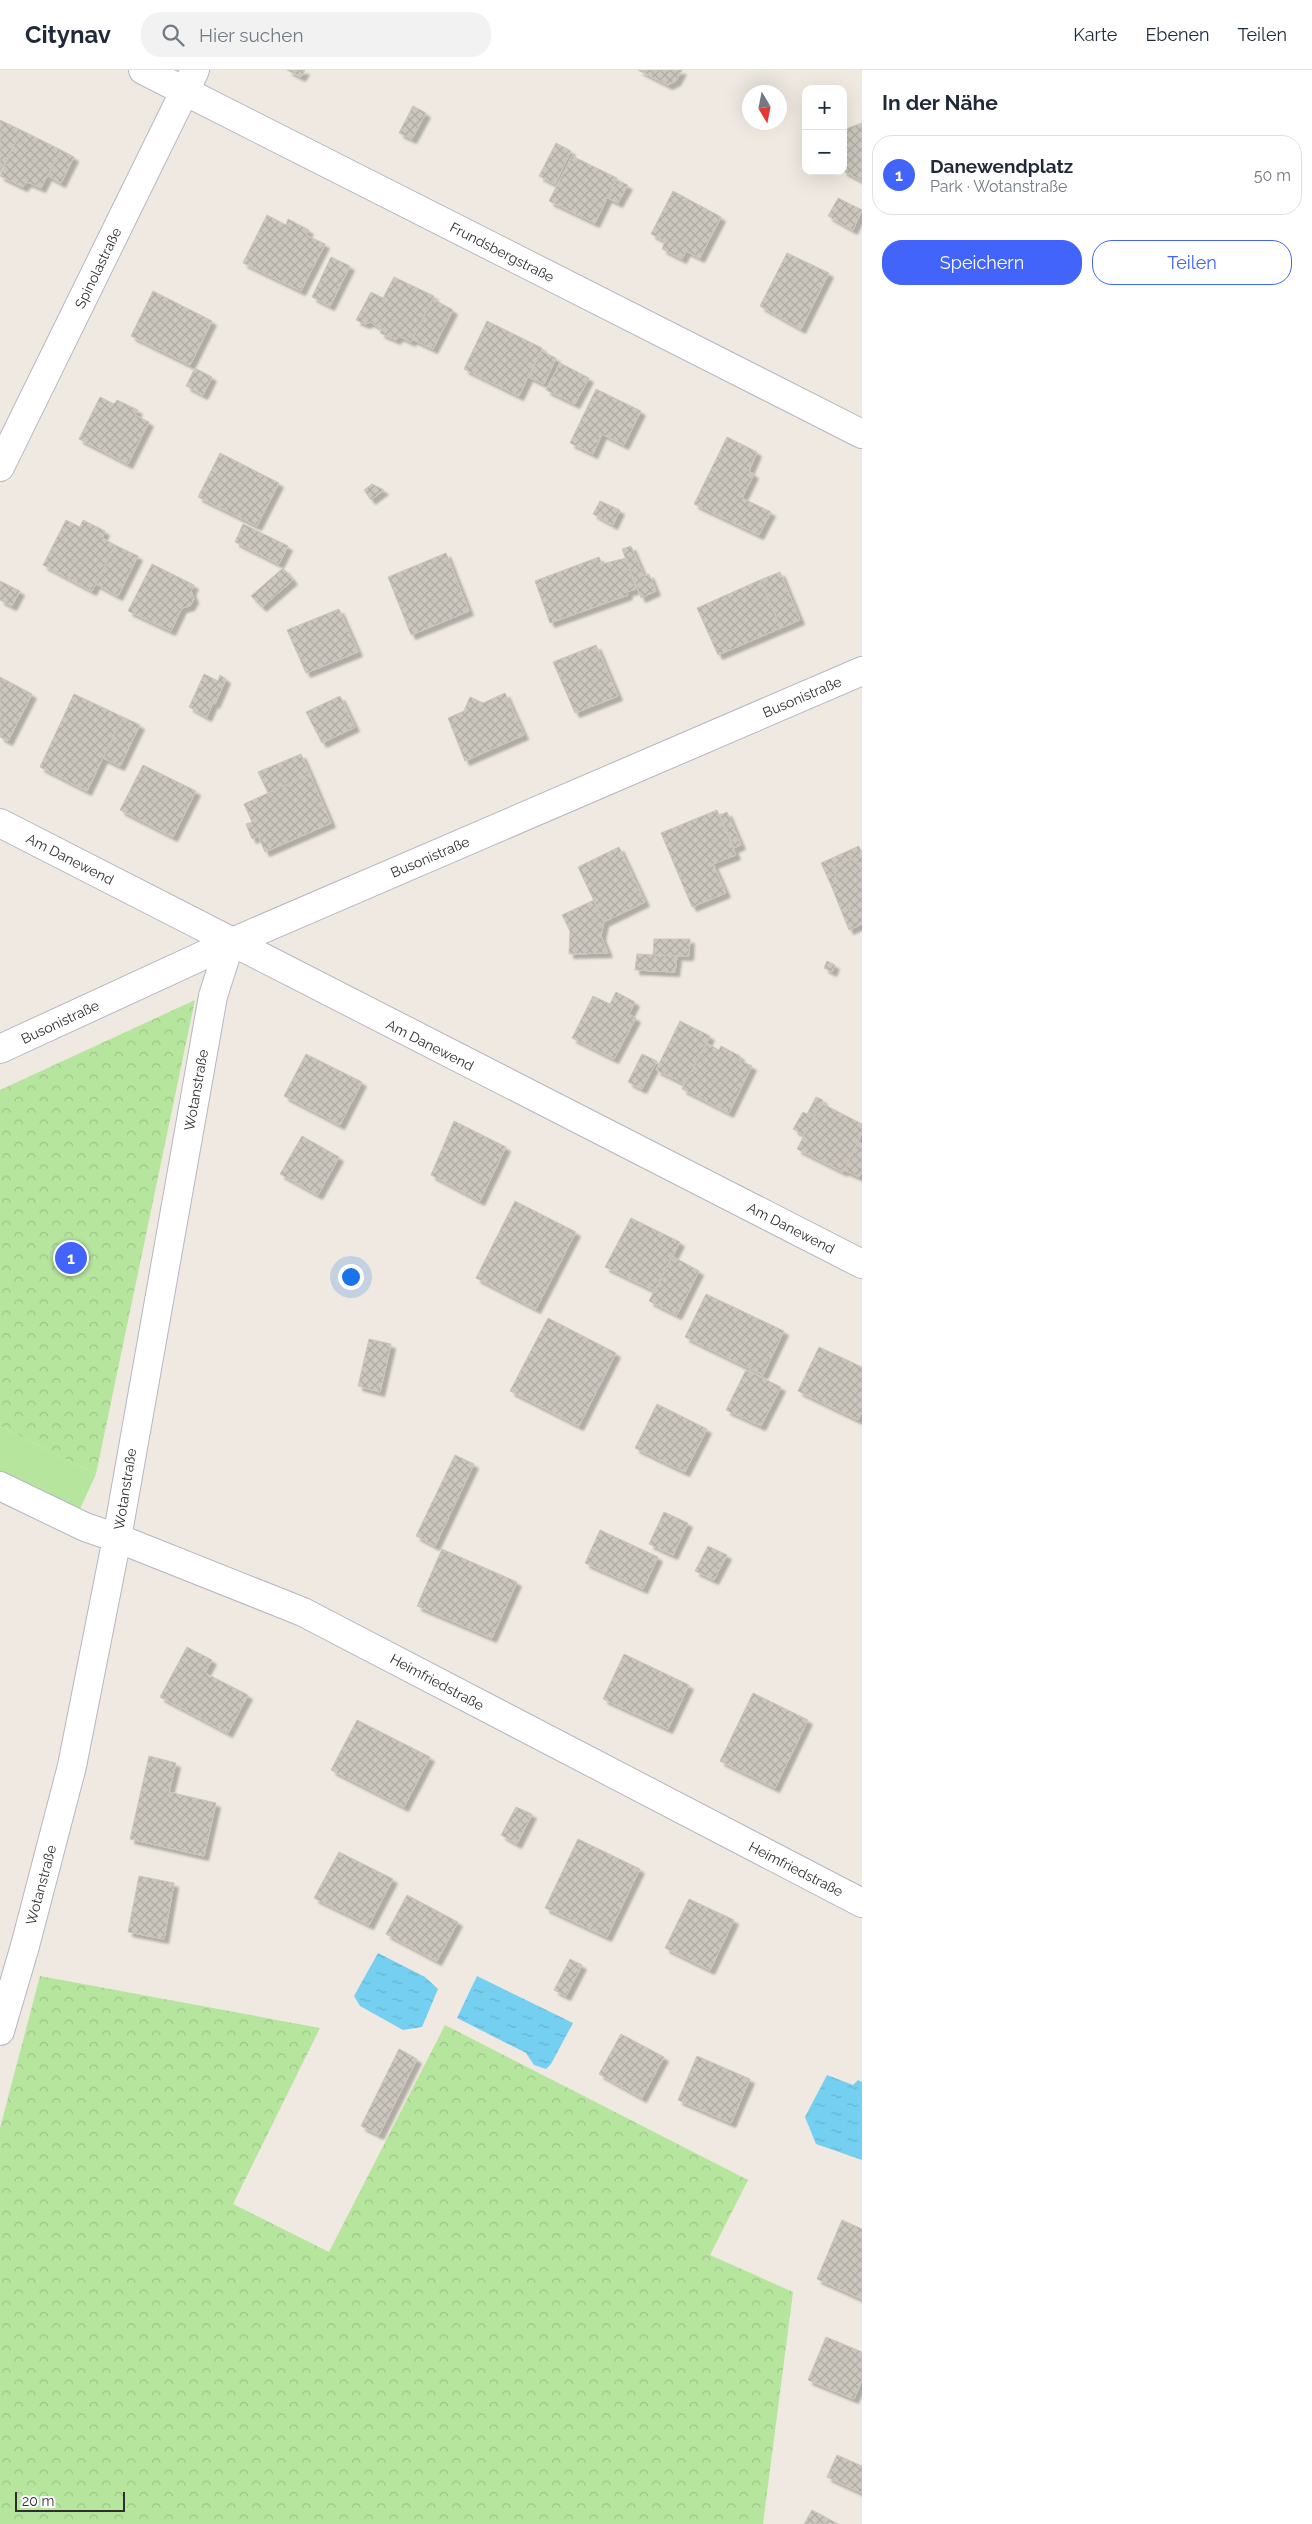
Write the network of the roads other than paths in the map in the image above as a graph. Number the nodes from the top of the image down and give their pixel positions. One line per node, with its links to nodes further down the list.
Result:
1 (143, 70): 2 (street, Frundsbergstraße)
2 (190, 80): 3 (street, Frundsbergstraße); 4 (street, Spinolastraße)
3 (862, 434)
4 (0, 467)
5 (862, 671): 7 (street, Busonistraße)
6 (0, 824): 7 (street, Am Danewend)
7 (230, 943): 8 (street, Busonistraße); 9 (street, Am Danewend); 11 (street, Wotanstraße)
8 (0, 1049)
9 (862, 1264)
10 (0, 1486): 11 (street, Heimfriedstraße)
11 (117, 1538): 12 (street, Heimfriedstraße); 13 (street, Wotanstraße)
12 (862, 1903)
13 (0, 2031)

